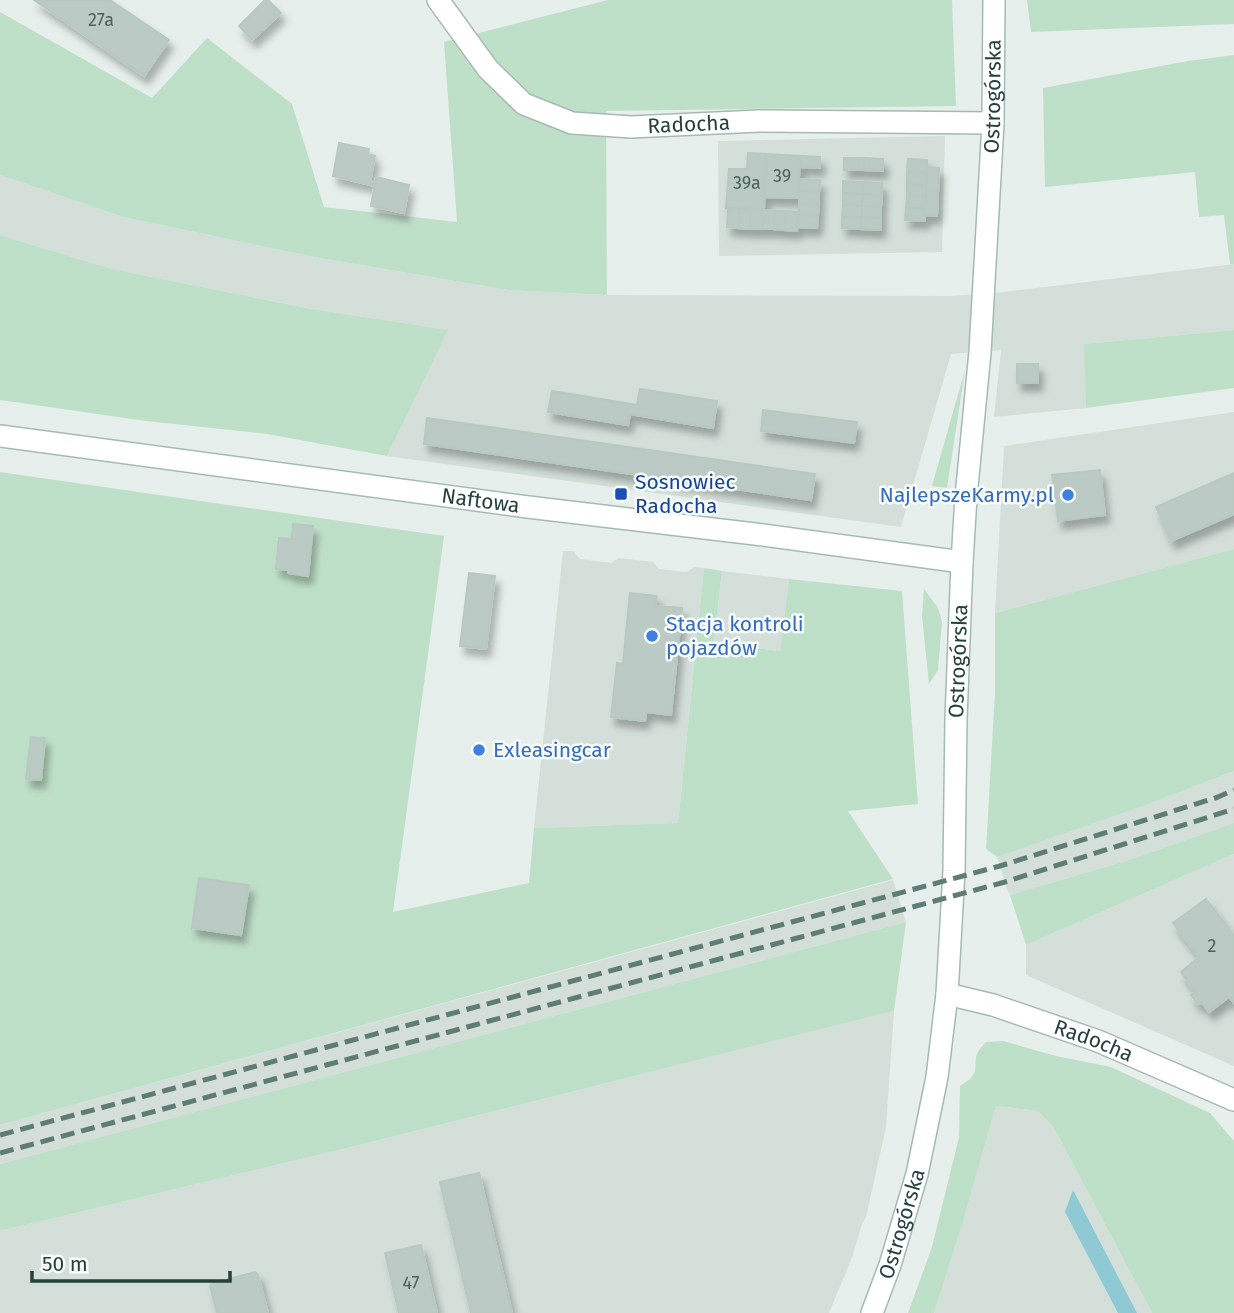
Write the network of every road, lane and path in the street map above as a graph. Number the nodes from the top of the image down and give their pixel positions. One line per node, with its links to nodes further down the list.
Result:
1 (438, 0): 3 (street, Radocha)
2 (993, 0): 3 (street, Ostrogórska)
3 (993, 122): 5 (street, Ostrogórska)
4 (0, 436): 5 (street, Naftowa)
5 (961, 562): 6 (street, Ostrogórska)
6 (947, 994): 7 (street, Radocha); 8 (street, Ostrogórska)
7 (1234, 1100)
8 (872, 1313)

